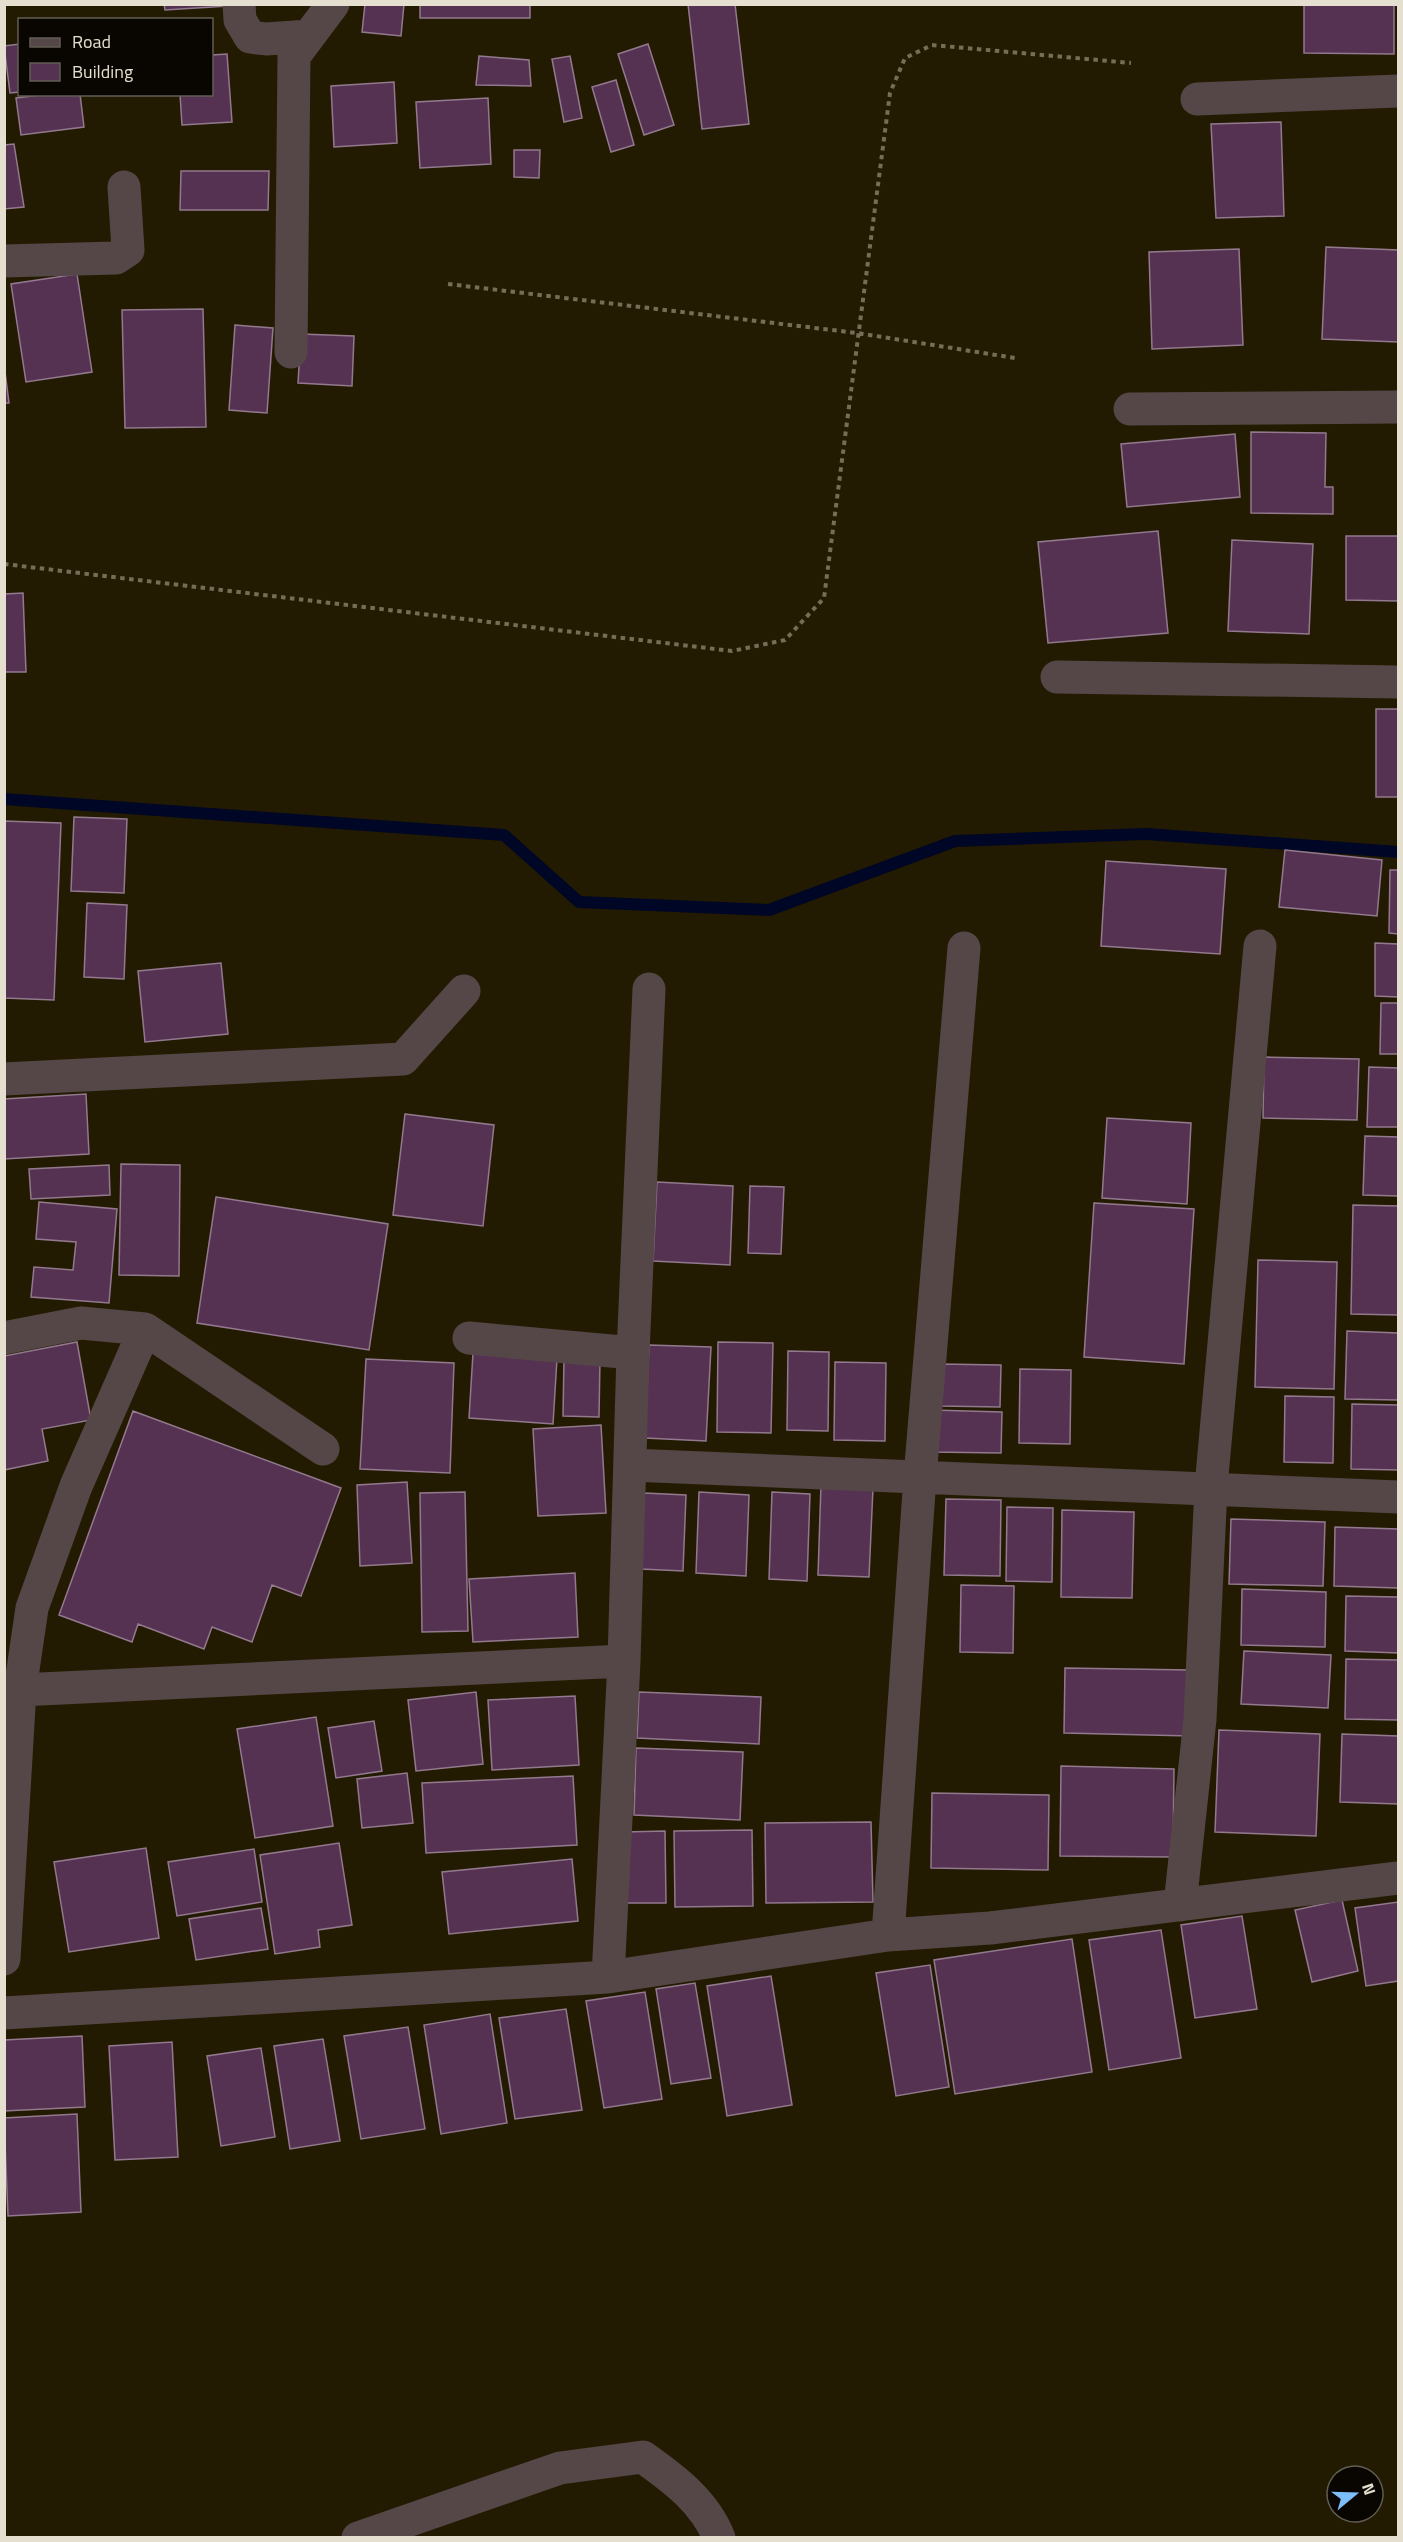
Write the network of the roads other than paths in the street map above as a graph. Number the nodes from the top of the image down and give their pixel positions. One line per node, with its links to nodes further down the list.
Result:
1 (238, 4): 3 (street)
2 (333, 4): 3 (street)
3 (309, 36): 8 (street)
4 (1398, 91): 5 (street)
5 (1197, 99)
6 (124, 187): 7 (street)
7 (4, 261)
8 (291, 352)
9 (1398, 407): 10 (street)
10 (1130, 409)
11 (1057, 677): 12 (street)
12 (1398, 682)
13 (1260, 946): 25 (street)
14 (964, 948): 24 (street)
15 (649, 989): 21 (street)
16 (464, 990): 17 (street)
17 (4, 1079)
18 (145, 1329): 19 (street); 22 (street); 28 (street)
19 (4, 1338)
20 (469, 1338): 21 (street)
21 (633, 1353): 23 (street)
22 (323, 1449)
23 (630, 1465): 24 (street); 27 (street)
24 (920, 1477): 25 (street); 31 (street)
25 (1211, 1487): 26 (street); 30 (street)
26 (1398, 1497)
27 (624, 1661): 28 (street); 33 (street)
28 (21, 1690): 32 (street)
29 (1398, 1878): 30 (street)
30 (1180, 1905): 31 (street)
31 (888, 1935): 33 (street)
32 (4, 1959)
33 (608, 1977): 34 (street)
34 (4, 2013)
35 (358, 2538): 36 (street)
36 (719, 2538)

